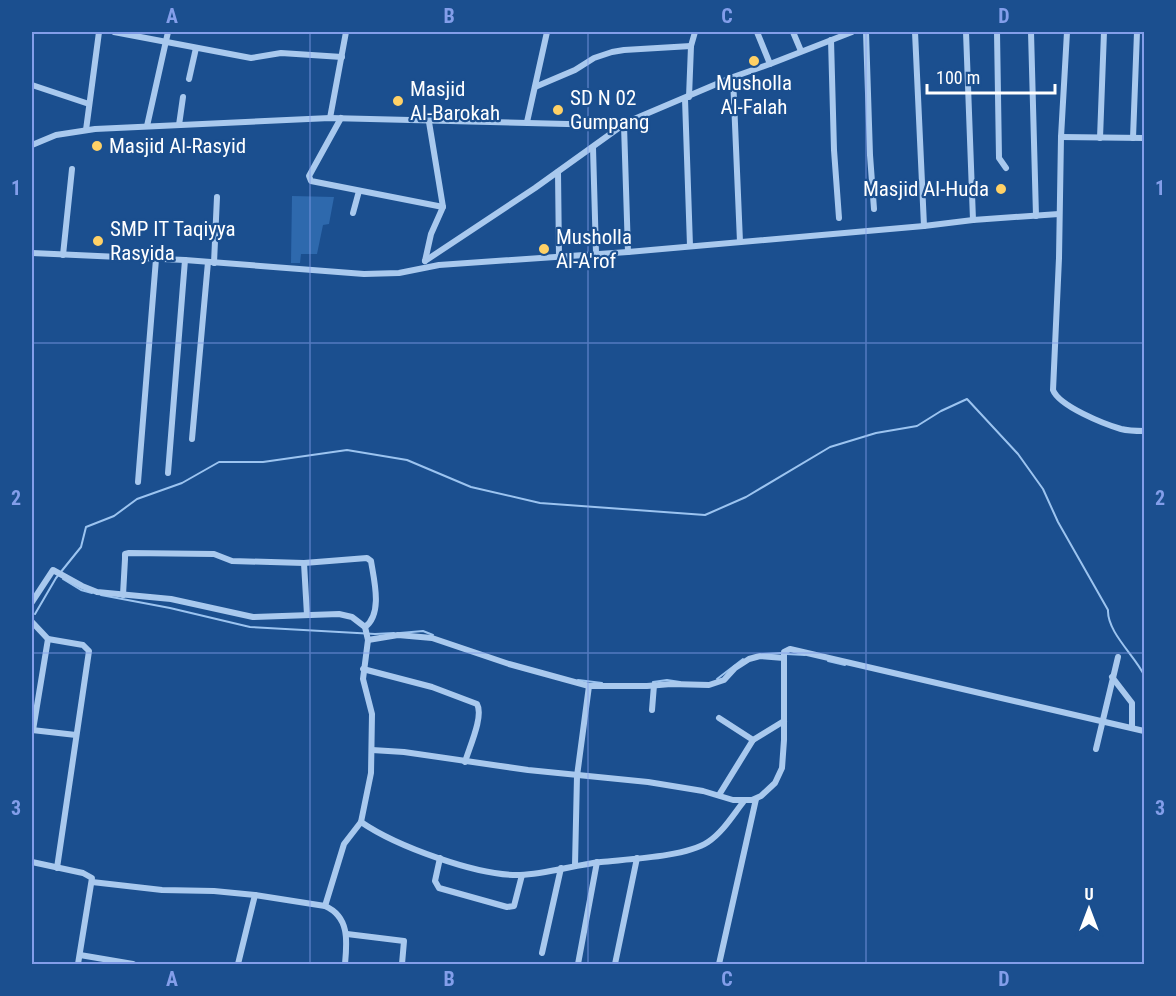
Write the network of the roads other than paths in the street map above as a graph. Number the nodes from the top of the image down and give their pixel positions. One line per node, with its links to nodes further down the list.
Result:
1 (99, 32): 31 (street)
2 (114, 32): 19 (street)
3 (168, 32): 19 (street)
4 (346, 32): 23 (street)
5 (547, 32): 28 (street)
6 (695, 32): 20 (street)
7 (757, 32): 24 (street)
8 (793, 32): 22 (street)
9 (852, 32): 18 (street)
10 (866, 32): 52 (street)
11 (915, 32): 58 (street)
12 (966, 32): 57 (street)
13 (998, 32): 46 (street)
14 (1030, 32): 55 (street)
15 (1067, 32): 40 (street)
16 (1104, 32): 41 (street)
17 (1137, 32): 42 (street)
18 (831, 40): 22 (street); 56 (street)
19 (165, 41): 21 (street); 34 (street)
20 (691, 46): 28 (street); 30 (street)
21 (196, 48): 23 (street); 26 (street)
22 (801, 51): 24 (street)
23 (342, 57): 32 (street)
24 (770, 64): 25 (street)
25 (733, 77): 30 (street); 59 (street)
26 (189, 80)
27 (32, 85): 31 (street)
28 (535, 87): 36 (street)
29 (183, 97): 38 (street)
30 (687, 98): 37 (street); 60 (street)
31 (89, 104): 39 (street)
32 (330, 118): 33 (street); 38 (street)
33 (341, 118): 35 (street); 49 (street)
34 (148, 122): 38 (street); 39 (street)
35 (429, 122): 36 (street); 51 (street)
36 (526, 122): 37 (street)
37 (626, 123): 45 (street); 61 (street)
38 (179, 125)
39 (86, 127): 44 (street)
40 (1061, 137): 41 (street); 54 (street)
41 (1100, 138): 42 (street)
42 (1133, 138): 43 (street)
43 (1144, 138)
44 (32, 145)
45 (593, 148): 48 (street); 63 (street)
46 (1006, 168)
47 (72, 169): 64 (street)
48 (558, 172): 65 (street); 68 (street)
49 (359, 191): 51 (street); 53 (street)
50 (217, 197): 69 (street)
51 (443, 207): 68 (street)
52 (874, 209)
53 (353, 213)
54 (1059, 214): 55 (street); 71 (street)
55 (1036, 216): 57 (street)
56 (839, 218)
57 (974, 220): 58 (street)
58 (924, 226): 59 (street)
59 (740, 242): 60 (street)
60 (690, 246): 61 (street)
61 (628, 252): 63 (street)
62 (32, 253): 64 (street)
63 (596, 253): 65 (street)
64 (63, 255): 66 (street)
65 (559, 256): 70 (street)
66 (156, 259): 67 (street); 74 (street)
67 (185, 260): 69 (street); 73 (street)
68 (425, 261): 70 (street)
69 (211, 262): 70 (street); 72 (street)
70 (423, 269)
71 (1144, 431)
72 (192, 439)
73 (168, 473)
74 (138, 482)
75 (304, 563): 76 (street); 78 (street); 80 (street)
76 (123, 594): 77 (street); 78 (street)
77 (32, 602)
78 (307, 615): 80 (street)
79 (32, 622): 81 (street)
80 (367, 633): 84 (street); 87 (street)
81 (48, 639): 93 (street); 95 (street)
82 (784, 655): 86 (street); 90 (street); 91 (street)
83 (1118, 657): 85 (street)
84 (363, 669): 98 (street); 99 (street)
85 (1112, 677): 91 (street); 92 (street)
86 (654, 685): 87 (street); 88 (street)
87 (589, 686): 100 (street)
88 (652, 710)
89 (719, 718): 96 (street)
90 (784, 721): 96 (street); 102 (street)
91 (1101, 721): 92 (street); 97 (street)
92 (1132, 728): 94 (street)
93 (32, 730): 95 (street)
94 (1144, 731)
95 (76, 735): 110 (street)
96 (753, 740): 101 (street)
97 (1096, 749)
98 (372, 750): 99 (street); 104 (street)
99 (465, 762): 100 (street)
100 (577, 776): 101 (street); 109 (street)
101 (719, 795): 103 (street)
102 (756, 799): 103 (street); 126 (street)
103 (744, 801): 106 (street)
104 (361, 822): 105 (street); 115 (street)
105 (440, 858): 112 (street); 112 (street)
106 (637, 858): 108 (street); 125 (street)
107 (32, 862): 110 (street)
108 (597, 862): 109 (street); 124 (street)
109 (575, 865): 111 (street)
110 (57, 868): 113 (street)
111 (561, 868): 112 (street); 117 (street)
112 (522, 875)
113 (92, 882): 114 (street); 118 (street)
114 (255, 895): 115 (street); 121 (street)
115 (325, 906): 116 (street)
116 (347, 934): 122 (street); 123 (street)
117 (542, 953)
118 (80, 955): 119 (street); 120 (street)
119 (78, 964)
120 (133, 964)
121 (238, 964)
122 (345, 964)
123 (402, 964)
124 (578, 964)
125 (615, 964)
126 (718, 964)

